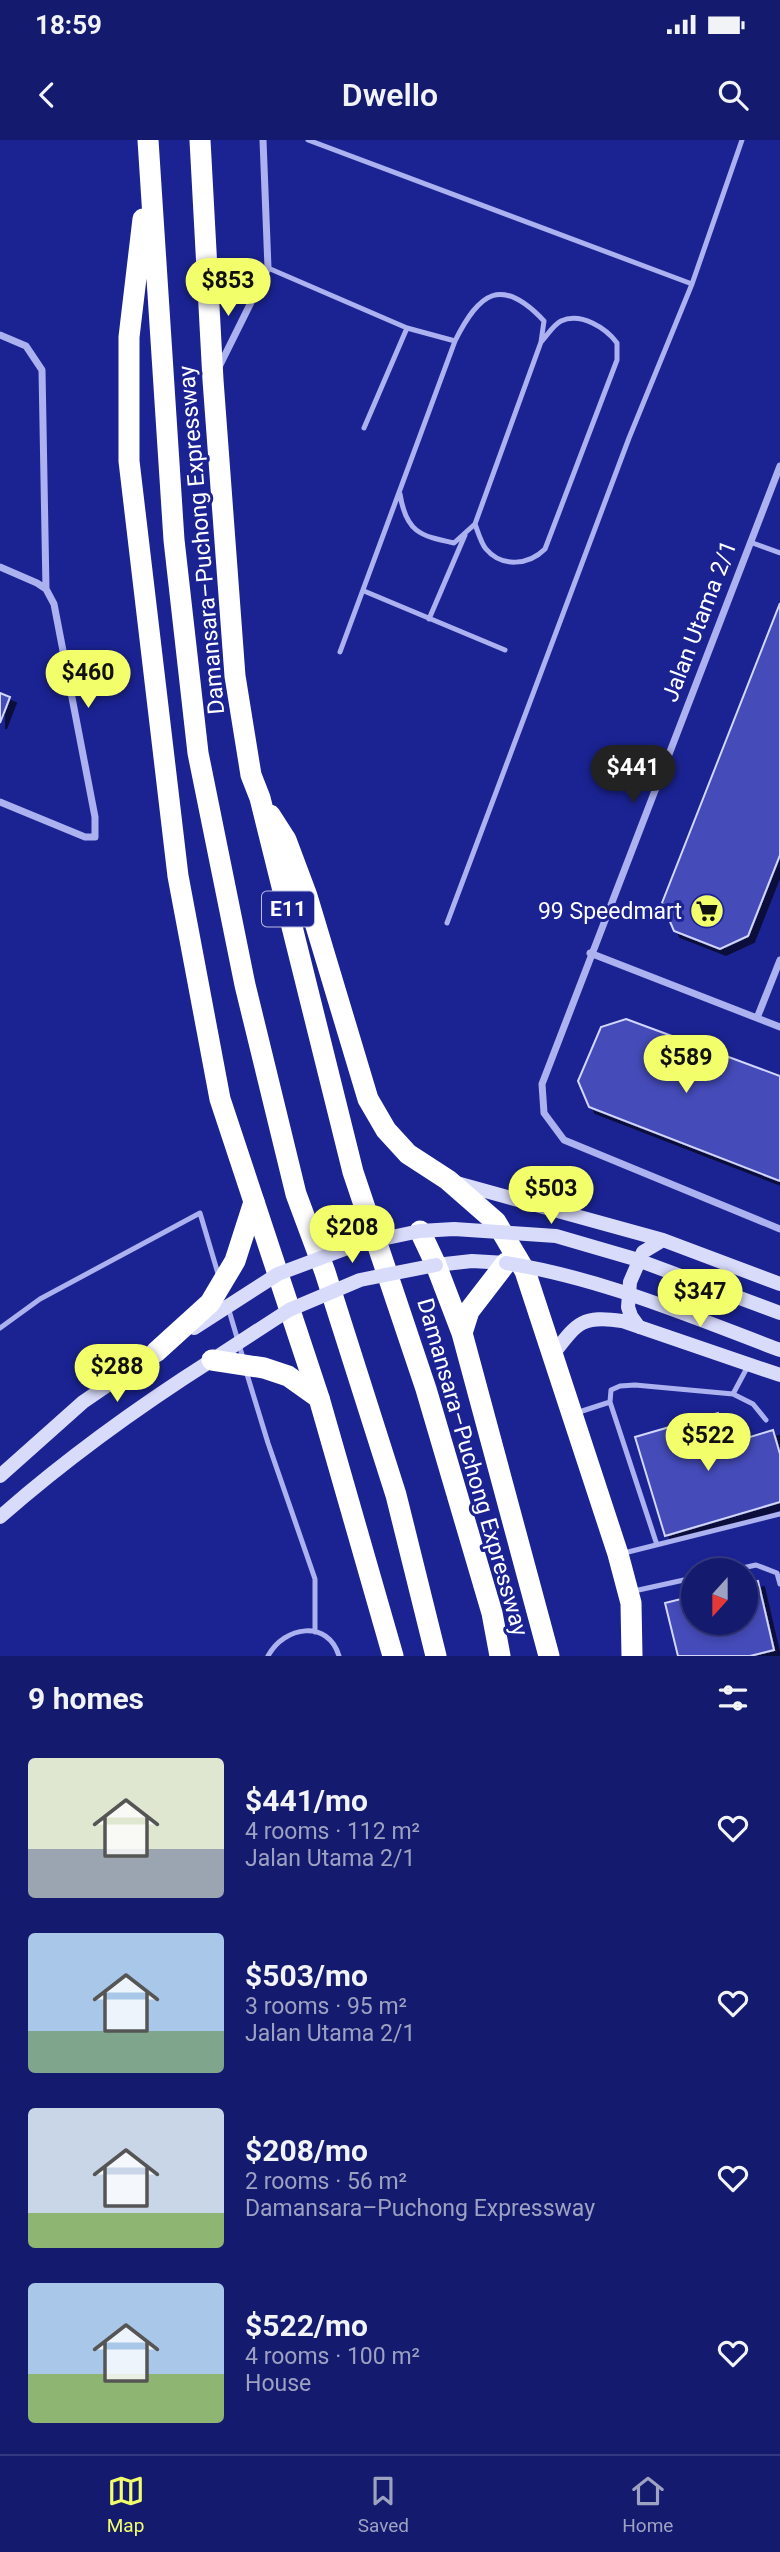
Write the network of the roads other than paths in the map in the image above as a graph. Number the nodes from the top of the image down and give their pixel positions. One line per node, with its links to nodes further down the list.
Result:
1 (148, 140): 6 (highway, Damansara–Puchong Expressway / E11)
2 (200, 140): 13 (highway, Damansara–Puchong Expressway / E11)
3 (263, 140): 7 (street)
4 (308, 140): 8 (lane)
5 (742, 140): 8 (lane)
6 (149, 169): 35 (highway); 74 (highway, Damansara–Puchong Expressway / E11)
7 (268, 268): 9 (lane); 13 (street)
8 (692, 284): 29 (lane)
9 (407, 328): 11 (lane); 14 (lane)
10 (0, 335): 22 (street)
11 (455, 341): 12 (lane); 16 (lane)
12 (541, 342): 17 (lane); 17 (lane)
13 (213, 380): 27 (highway, Damansara–Puchong Expressway / E11)
14 (364, 428)
15 (780, 466): 19 (street, Jalan Utama 2/1)
16 (400, 494): 18 (lane); 23 (lane)
17 (475, 524): 18 (lane)
18 (466, 533): 24 (lane)
19 (750, 542): 20 (lane); 30 (street, Jalan Utama 2/1)
20 (780, 553)
21 (0, 567): 22 (street)
22 (46, 589): 28 (street)
23 (363, 591): 24 (lane); 26 (lane)
24 (429, 619): 25 (lane)
25 (505, 650)
26 (340, 653)
27 (260, 798): 34 (highway); 75 (highway, Damansara–Puchong Expressway / E11)
28 (0, 802)
29 (447, 923)
30 (590, 953): 32 (street); 36 (street, Jalan Utama 2/1)
31 (780, 960): 32 (street)
32 (757, 1018): 33 (street)
33 (780, 1027)
34 (448, 1180): 38 (main road); 52 (highway)
35 (254, 1202): 41 (highway); 51 (highway, bridge)
36 (780, 1229)
37 (420, 1231): 40 (highway); 41 (main road, bridge); 46 (main road, bridge)
38 (663, 1240): 42 (main road); 48 (main road)
39 (506, 1263): 40 (main road); 49 (highway); 50 (main road, bridge)
40 (436, 1265): 45 (main road, bridge); 49 (highway)
41 (278, 1275): 45 (highway); 51 (main road, bridge)
42 (780, 1284)
43 (223, 1290): 47 (lane)
44 (226, 1303): 70 (lane)
45 (289, 1310): 53 (main road, bridge); 57 (highway)
46 (780, 1313)
47 (0, 1328)
48 (640, 1328): 52 (main road); 54 (main road)
49 (461, 1333): 76 (highway)
50 (780, 1350)
51 (156, 1352): 61 (main road)
52 (554, 1353): 59 (highway)
53 (212, 1360): 57 (highway, bridge); 63 (main road)
54 (750, 1364): 55 (main road); 56 (lane)
55 (780, 1375)
56 (733, 1394): 58 (lane); 60 (lane)
57 (319, 1398): 73 (highway)
58 (610, 1402): 59 (lane); 64 (lane)
59 (573, 1414): 65 (highway)
60 (766, 1420)
61 (0, 1476)
62 (780, 1514): 64 (lane)
63 (0, 1517)
64 (657, 1545): 65 (lane)
65 (618, 1554): 69 (highway)
66 (758, 1566): 68 (lane)
67 (681, 1581): 69 (lane)
68 (780, 1584)
69 (628, 1592): 77 (highway)
70 (315, 1632): 71 (lane); 72 (lane)
71 (268, 1656)
72 (339, 1656)
73 (393, 1656)
74 (436, 1656)
75 (500, 1656)
76 (549, 1656)
77 (632, 1656)

